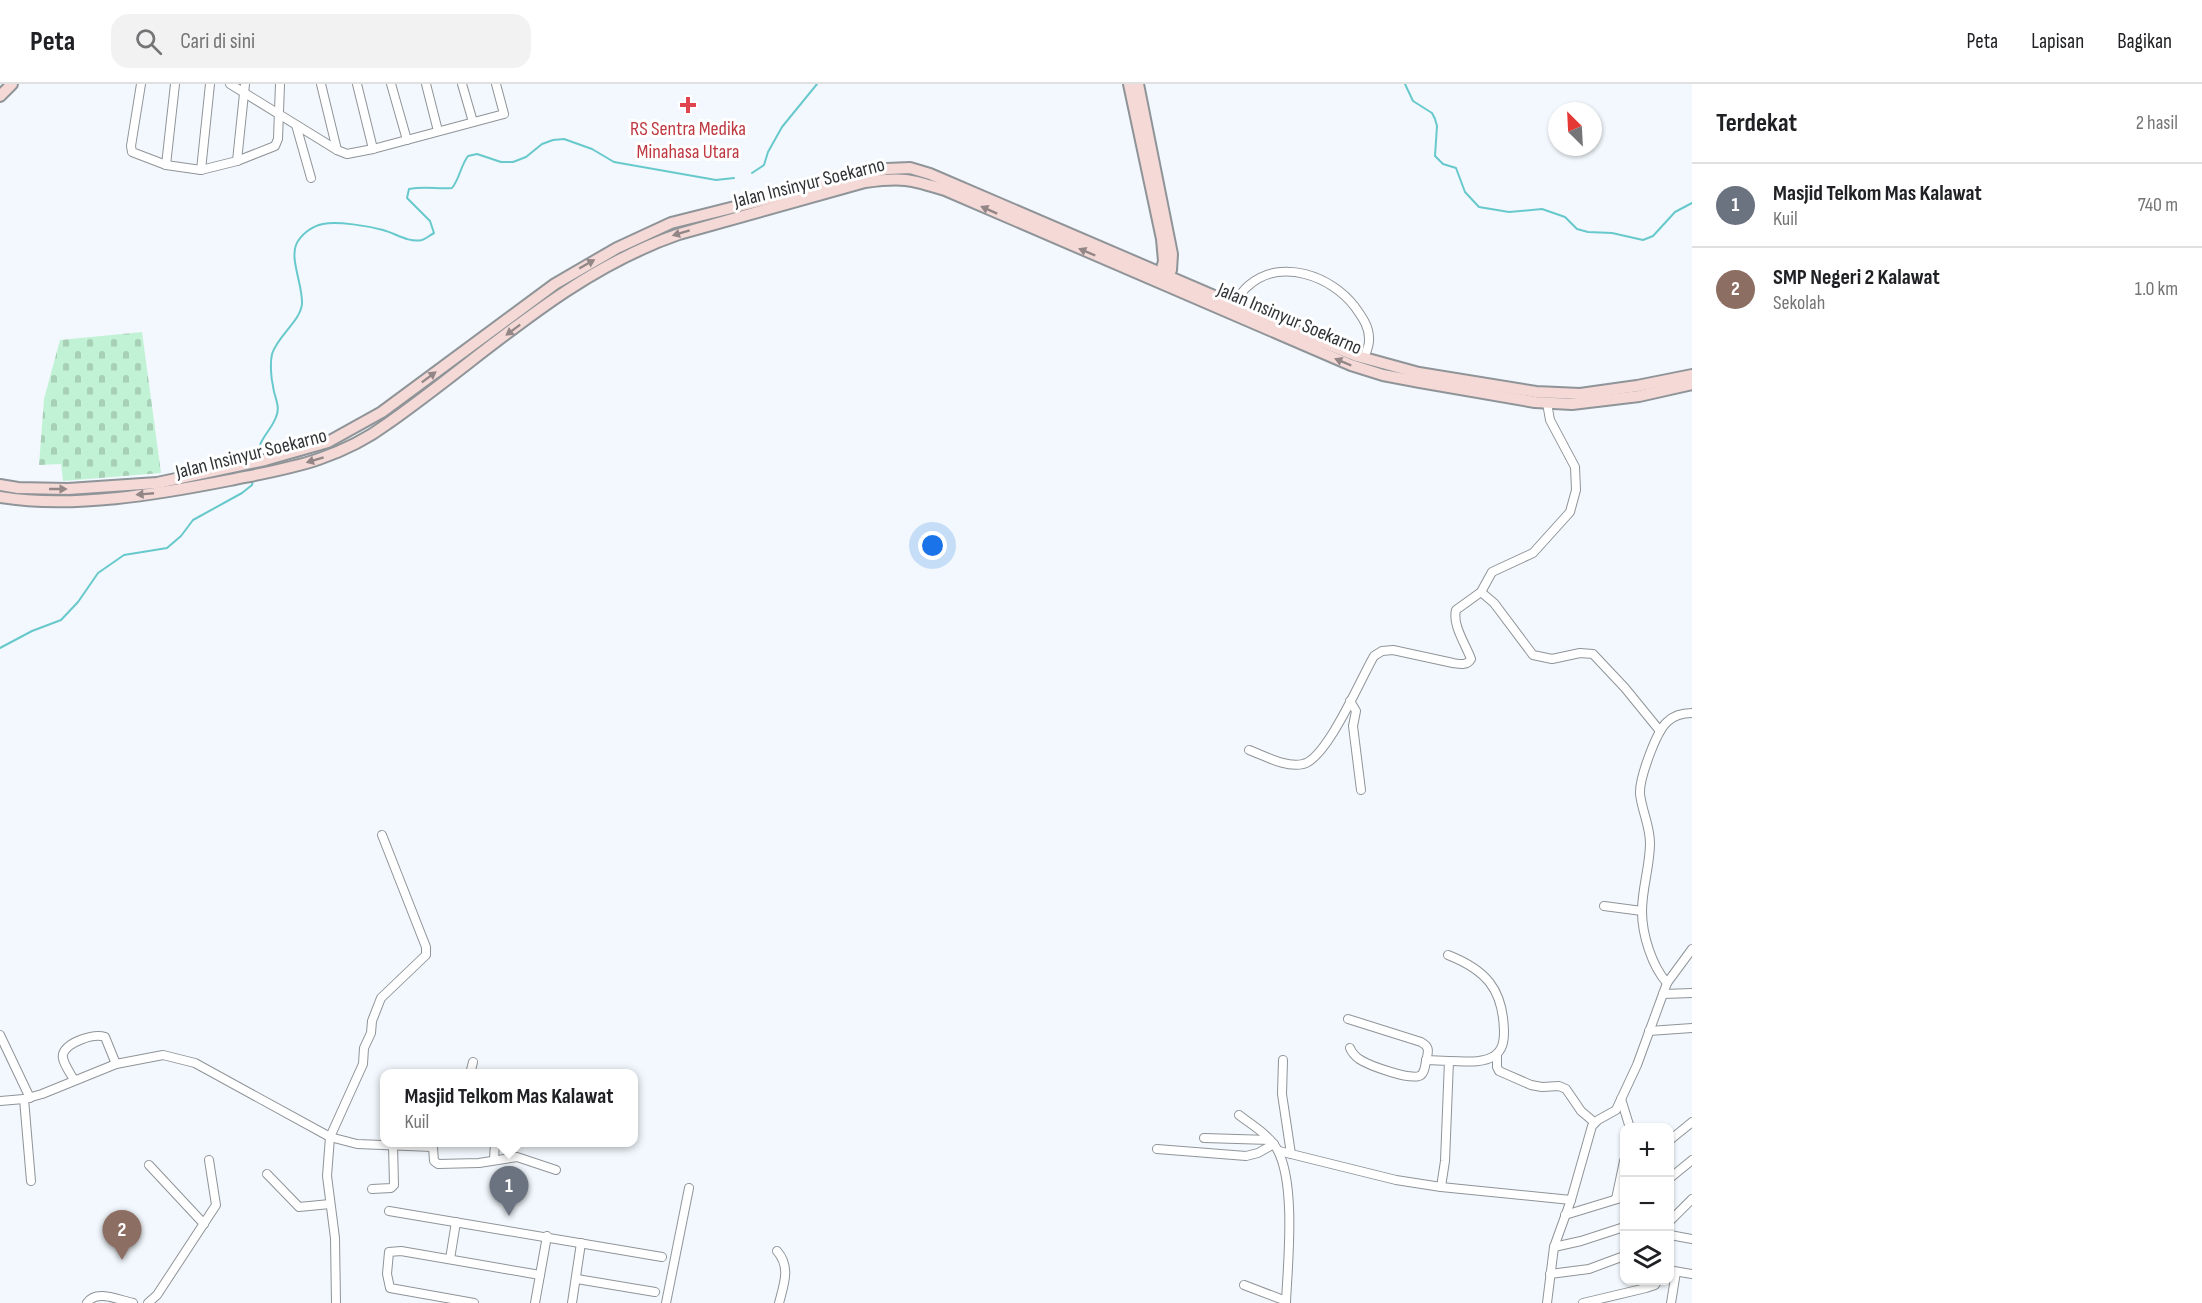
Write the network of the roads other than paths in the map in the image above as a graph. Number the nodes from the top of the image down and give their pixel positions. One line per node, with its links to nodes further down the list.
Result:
1 (12, 84): 16 (main road)
2 (141, 84): 25 (street)
3 (176, 84): 25 (street)
4 (210, 84): 26 (street)
5 (230, 84): 15 (street)
6 (280, 84): 17 (street)
7 (321, 84): 23 (street)
8 (357, 84): 22 (street)
9 (391, 84): 21 (street)
10 (426, 84): 20 (street)
11 (462, 84): 18 (street)
12 (496, 84): 18 (street)
13 (1129, 84): 29 (main road)
14 (1138, 84): 29 (main road)
15 (244, 88): 17 (street); 24 (street)
16 (0, 96)
17 (278, 114): 19 (street); 24 (street)
18 (473, 122): 20 (street)
19 (296, 125): 23 (street); 27 (street)
20 (438, 131): 21 (street)
21 (407, 140): 22 (street)
22 (373, 149): 23 (street)
23 (337, 150)
24 (237, 161): 26 (street)
25 (166, 165): 26 (street)
26 (201, 170)
27 (311, 178)
28 (705, 220): 29 (main road, Jalan Insinyur Soekarno); 35 (main road, Jalan Insinyur Soekarno, one-way to 28); 36 (main road, Jalan Insinyur Soekarno, one-way to 36)
29 (1163, 279): 30 (main road, Jalan Insinyur Soekarno); 34 (main road, Jalan Insinyur Soekarno, one-way to 29)
30 (1234, 304): 31 (main road, Jalan Insinyur Soekarno); 31 (street)
31 (1364, 358): 32 (main road, Jalan Insinyur Soekarno)
32 (1692, 375)
33 (1692, 384): 34 (main road, Jalan Insinyur Soekarno)
34 (1547, 403): 39 (street)
35 (241, 465): 36 (main road); 37 (main road, Jalan Insinyur Soekarno, one-way to 35)
36 (244, 477): 38 (main road, Jalan Insinyur Soekarno, one-way to 38)
37 (0, 485)
38 (0, 497)
39 (1481, 592): 40 (street); 42 (street)
40 (1350, 701): 43 (street); 44 (street)
41 (1692, 714): 42 (street)
42 (1660, 731): 47 (street)
43 (1249, 750)
44 (1361, 790)
45 (382, 835): 73 (street)
46 (1604, 906): 47 (street)
47 (1642, 911): 50 (street)
48 (1692, 950): 50 (street)
49 (1448, 955): 58 (street)
50 (1667, 983): 52 (street)
51 (1692, 993): 52 (street)
52 (1663, 994): 55 (street)
53 (1348, 1019): 60 (street)
54 (1692, 1028): 55 (street)
55 (1649, 1031): 67 (street)
56 (0, 1035): 66 (street)
57 (1350, 1048): 60 (street)
58 (1497, 1054): 61 (street); 70 (street)
59 (1283, 1060): 82 (street)
60 (1426, 1060): 61 (street)
61 (1449, 1061): 91 (street)
62 (473, 1062): 64 (street)
63 (116, 1064): 65 (street); 65 (street); 73 (street)
64 (471, 1069)
65 (74, 1080): 66 (street)
66 (27, 1098): 68 (street); 90 (street)
67 (1621, 1099): 70 (street); 72 (street)
68 (0, 1101)
69 (1239, 1115): 77 (street)
70 (1594, 1122): 96 (street)
71 (1692, 1122): 74 (street)
72 (1628, 1123)
73 (330, 1137): 76 (street); 97 (street)
74 (1674, 1137)
75 (1204, 1138): 77 (street)
76 (380, 1145)
77 (1274, 1145): 81 (street); 82 (street); 123 (street)
78 (393, 1147): 93 (street)
79 (433, 1147): 84 (street)
80 (495, 1147): 84 (street)
81 (1157, 1149)
82 (1291, 1154): 91 (street)
83 (209, 1160): 104 (street)
84 (494, 1160): 87 (street)
85 (1692, 1160): 89 (street)
86 (149, 1165): 104 (street)
87 (556, 1170)
88 (267, 1174): 97 (street)
89 (1671, 1177)
90 (31, 1181)
91 (1441, 1187): 96 (street)
92 (689, 1188): 131 (street)
93 (372, 1189)
94 (1620, 1198): 101 (street)
95 (1692, 1199): 98 (street)
96 (1571, 1200): 101 (street)
97 (330, 1204): 127 (street)
98 (1682, 1206): 99 (street); 102 (street)
99 (1692, 1208)
100 (389, 1212): 103 (street)
101 (1565, 1215): 110 (street)
102 (1674, 1216)
103 (456, 1222): 106 (street); 114 (street)
104 (204, 1224): 126 (street)
105 (1620, 1228): 110 (street)
106 (547, 1236): 109 (street); 117 (street)
107 (1674, 1236): 108 (street)
108 (1692, 1239)
109 (580, 1243): 112 (street); 118 (street)
110 (1554, 1246): 115 (street)
111 (777, 1251): 132 (street)
112 (662, 1257)
113 (1620, 1257): 115 (street)
114 (450, 1259): 117 (street); 128 (street)
115 (1550, 1274): 133 (street)
116 (1692, 1274): 135 (street)
117 (540, 1275): 129 (street)
118 (576, 1279): 121 (street); 130 (street)
119 (1244, 1285): 123 (street)
120 (1653, 1285): 122 (street)
121 (655, 1292)
122 (1607, 1301): 134 (street)
123 (1286, 1302)
124 (87, 1303): 125 (street)
125 (133, 1303)
126 (148, 1303)
127 (336, 1303)
128 (474, 1303)
129 (535, 1303)
130 (572, 1303)
131 (666, 1303)
132 (778, 1303)
133 (1547, 1303)
134 (1583, 1303)
135 (1671, 1303)

